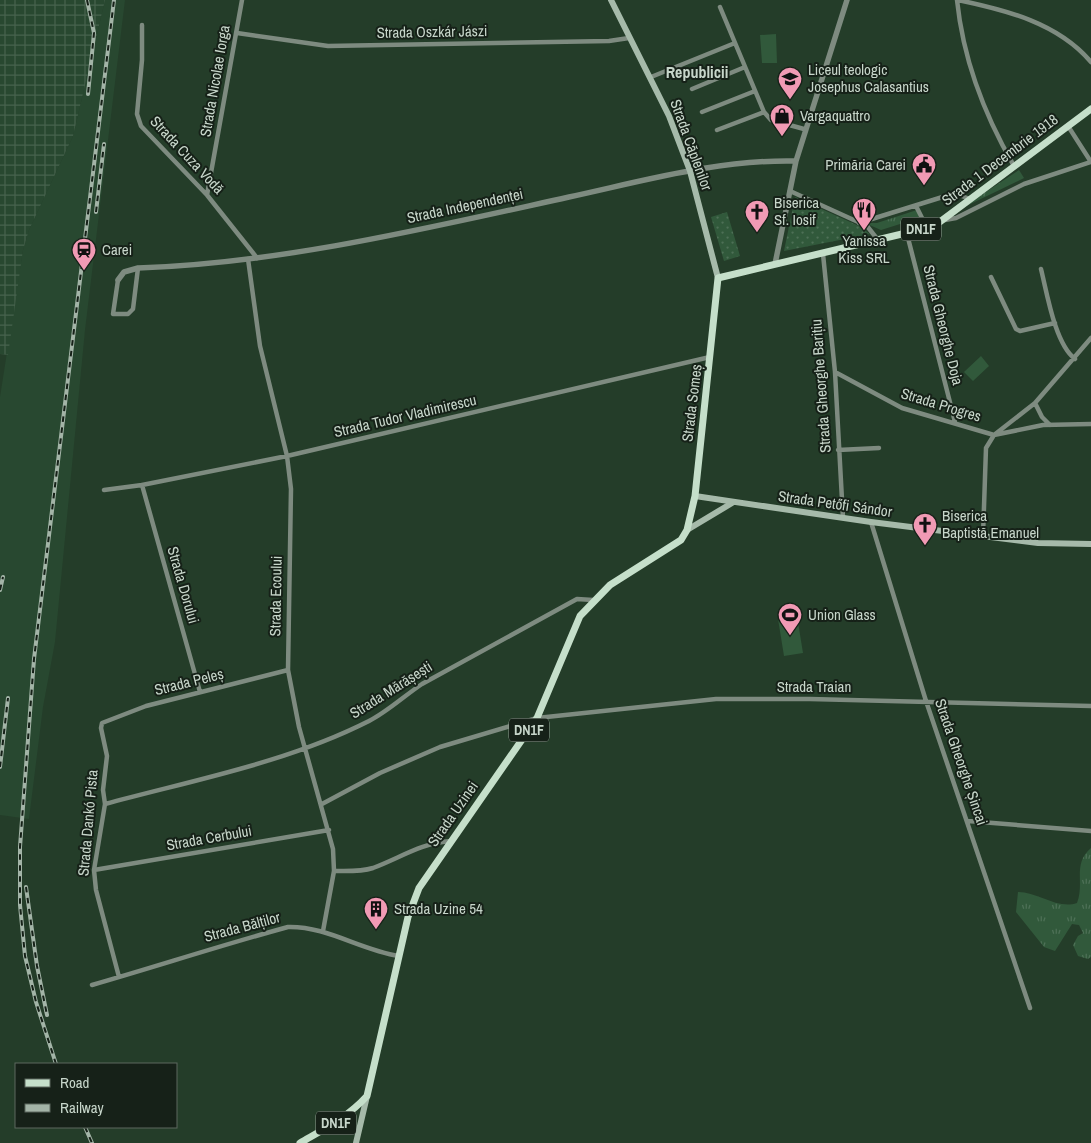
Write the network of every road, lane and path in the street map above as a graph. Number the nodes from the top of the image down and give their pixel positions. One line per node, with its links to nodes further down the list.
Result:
1 (242, 0): 7 (street, Strada Nicolae Iorga)
2 (611, 0): 8 (main road, Strada Căplenilor)
3 (847, 0): 19 (street)
4 (958, 0): 10 (street); 23 (street)
5 (720, 8): 9 (street)
6 (142, 25): 26 (street, Strada Cuza Vodă)
7 (236, 33): 8 (street, Strada Oszkár Jászi); 26 (street, Strada Nicolae Iorga)
8 (629, 38): 12 (main road, Strada Căplenilor)
9 (735, 44): 11 (street); 12 (street)
10 (1091, 62)
11 (744, 66): 13 (street); 14 (street)
12 (650, 77): 24 (main road, Strada Căplenilor)
13 (692, 89)
14 (755, 91): 16 (street); 17 (street)
15 (1091, 109): 18 (main road, Strada 1 Decembrie 1918 / DN1F)
16 (702, 112)
17 (764, 112): 19 (street); 20 (street)
18 (1068, 126): 22 (street); 23 (main road, Strada 1 Decembrie 1918 / DN1F)
19 (804, 129): 21 (street)
20 (717, 130)
21 (796, 160): 24 (street, Strada Independenței); 25 (street)
22 (1091, 162): 29 (street)
23 (1014, 166): 27 (main road, Strada 1 Decembrie 1918 / DN1F)
24 (690, 171): 35 (street, Strada Independenței); 41 (main road, Strada Căplenilor)
25 (790, 191): 30 (street); 37 (street)
26 (208, 195): 35 (street, Strada Cuza Vodă)
27 (970, 199): 28 (street); 29 (main road, Strada 1 Decembrie 1918 / DN1F)
28 (916, 206): 30 (street); 31 (street)
29 (941, 221): 31 (main road, Strada 1 Decembrie 1918 / DN1F)
30 (859, 223): 33 (street)
31 (927, 228): 32 (main road, Strada 1 Decembrie 1918 / DN1F)
32 (907, 234): 33 (main road, Strada 1 Decembrie 1918 / DN1F); 49 (street, Strada Gheorghe Doja)
33 (879, 241): 34 (main road, Strada 1 Decembrie 1918 / DN1F)
34 (823, 254): 37 (main road, Strada 1 Decembrie 1918 / DN1F); 47 (street, Strada Gheorghe Barițiu)
35 (257, 258): 36 (street, Strada Independenței)
36 (248, 259): 38 (street, Strada Independenței); 55 (street, Strada Ecoului)
37 (775, 264): 41 (main road, Strada 1 Decembrie 1918 / DN1F)
38 (138, 268): 42 (street, Strada Independenței); 42 (street, Strada Independenței)
39 (1041, 269): 43 (street)
40 (991, 277): 43 (street)
41 (718, 278): 45 (main road, Strada Someș)
42 (118, 280)
43 (1055, 323): 46 (street)
44 (1091, 338): 46 (street, Strada Progres)
45 (711, 357): 55 (street, Strada Tudor Vladimirescu); 58 (main road, Strada Someș)
46 (1075, 359): 48 (street, Strada Progres)
47 (835, 372): 49 (street, Strada Progres); 54 (street, Strada Gheorghe Barițiu)
48 (1035, 402): 51 (street); 52 (street, Strada Progres)
49 (955, 422): 52 (street, Strada Progres)
50 (1091, 424): 51 (street)
51 (1050, 425): 52 (street)
52 (994, 435): 63 (street)
53 (879, 448): 54 (street)
54 (838, 450): 60 (street, Strada Gheorghe Barițiu)
55 (288, 456): 56 (street, Strada Tudor Vladimirescu); 66 (street, Strada Ecoului)
56 (142, 485): 57 (street, Strada Tudor Vladimirescu); 67 (street, Strada Dorului)
57 (104, 490)
58 (695, 496): 59 (main road, Strada Petőfi Sándor); 62 (main road, Strada Someș)
59 (732, 503): 60 (main road, Strada Petőfi Sándor); 62 (main road)
60 (843, 518): 61 (main road, Strada Petőfi Sándor)
61 (871, 522): 63 (main road, Strada Petőfi Sándor); 68 (street, Strada Gheorghe Șincai)
62 (687, 530): 65 (main road, Strada Uzinei / DN1F)
63 (982, 536): 64 (main road, Strada Petőfi Sándor)
64 (1091, 544)
65 (593, 600): 70 (main road, Strada Uzinei / DN1F); 72 (street, Strada Mărășești)
66 (288, 670): 67 (street, Strada Peleș); 72 (street, Strada Ecoului)
67 (200, 692): 71 (street, Strada Peleș)
68 (926, 701): 69 (street, Strada Traian); 70 (street, Strada Traian); 75 (street, Strada Gheorghe Șincai)
69 (1091, 706)
70 (537, 718): 74 (street, Strada Traian); 78 (main road, Strada Uzinei / DN1F)
71 (101, 728): 73 (street, Strada Dankó Pista)
72 (306, 750): 73 (street, Strada Mărășești); 74 (street, Strada Ecoului)
73 (104, 804): 79 (street, Strada Dankó Pista)
74 (322, 804): 76 (street, Strada Ecoului)
75 (968, 821): 77 (street); 85 (street, Strada Gheorghe Șincai)
76 (329, 830): 79 (street, Strada Cerbului); 80 (street, Strada Ecoului)
77 (1091, 831)
78 (451, 841): 80 (street); 82 (main road, Strada Uzinei / DN1F)
79 (94, 870): 83 (street, Strada Dankó Pista)
80 (334, 871): 81 (street, Strada Ecoului)
81 (323, 931): 82 (street, Strada Bălților); 83 (street, Strada Bălților)
82 (399, 956): 86 (main road, Strada Uzinei / DN1F)
83 (120, 977): 84 (street, Strada Bălților)
84 (92, 985)
85 (1030, 1008)
86 (367, 1096): 87 (main road, DN1F); 88 (main road)
87 (300, 1143)
88 (356, 1143)

